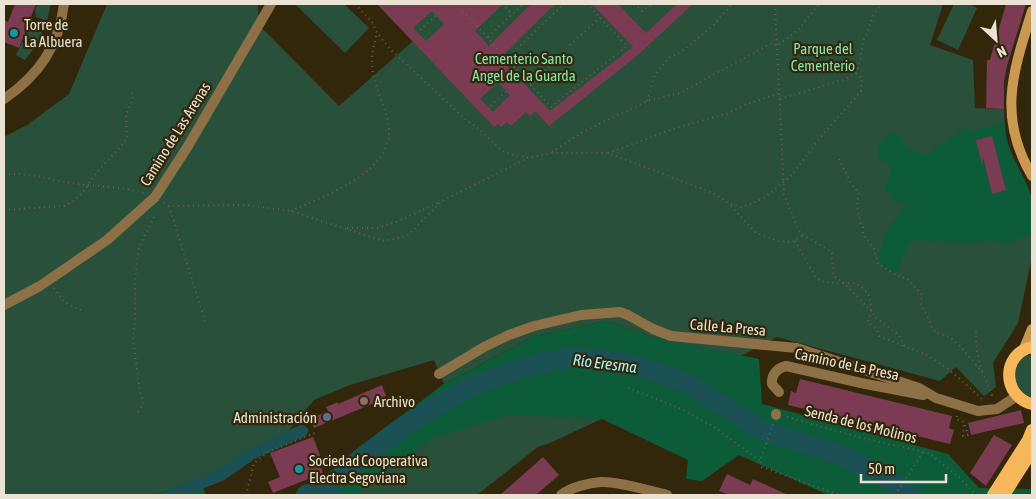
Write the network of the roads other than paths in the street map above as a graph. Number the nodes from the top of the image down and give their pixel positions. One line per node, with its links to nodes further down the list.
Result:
1 (64, 4): 4 (street)
2 (271, 4): 6 (street, Camino de Las Arenas)
3 (1032, 11): 5 (main road)
4 (4, 99)
5 (1032, 176)
6 (4, 305)
7 (1032, 330): 8 (main road)
8 (1028, 349): 11 (main road)
9 (439, 374): 12 (street, Calle La Presa)
10 (779, 392): 12 (street, Camino de La Presa)
11 (1017, 396): 12 (street, Calle La Presa); 13 (main road)
12 (936, 398)
13 (1032, 404)
14 (1032, 430): 16 (main road)
15 (1032, 451): 16 (main road)
16 (999, 494)
17 (561, 495): 18 (street)
18 (667, 495)

